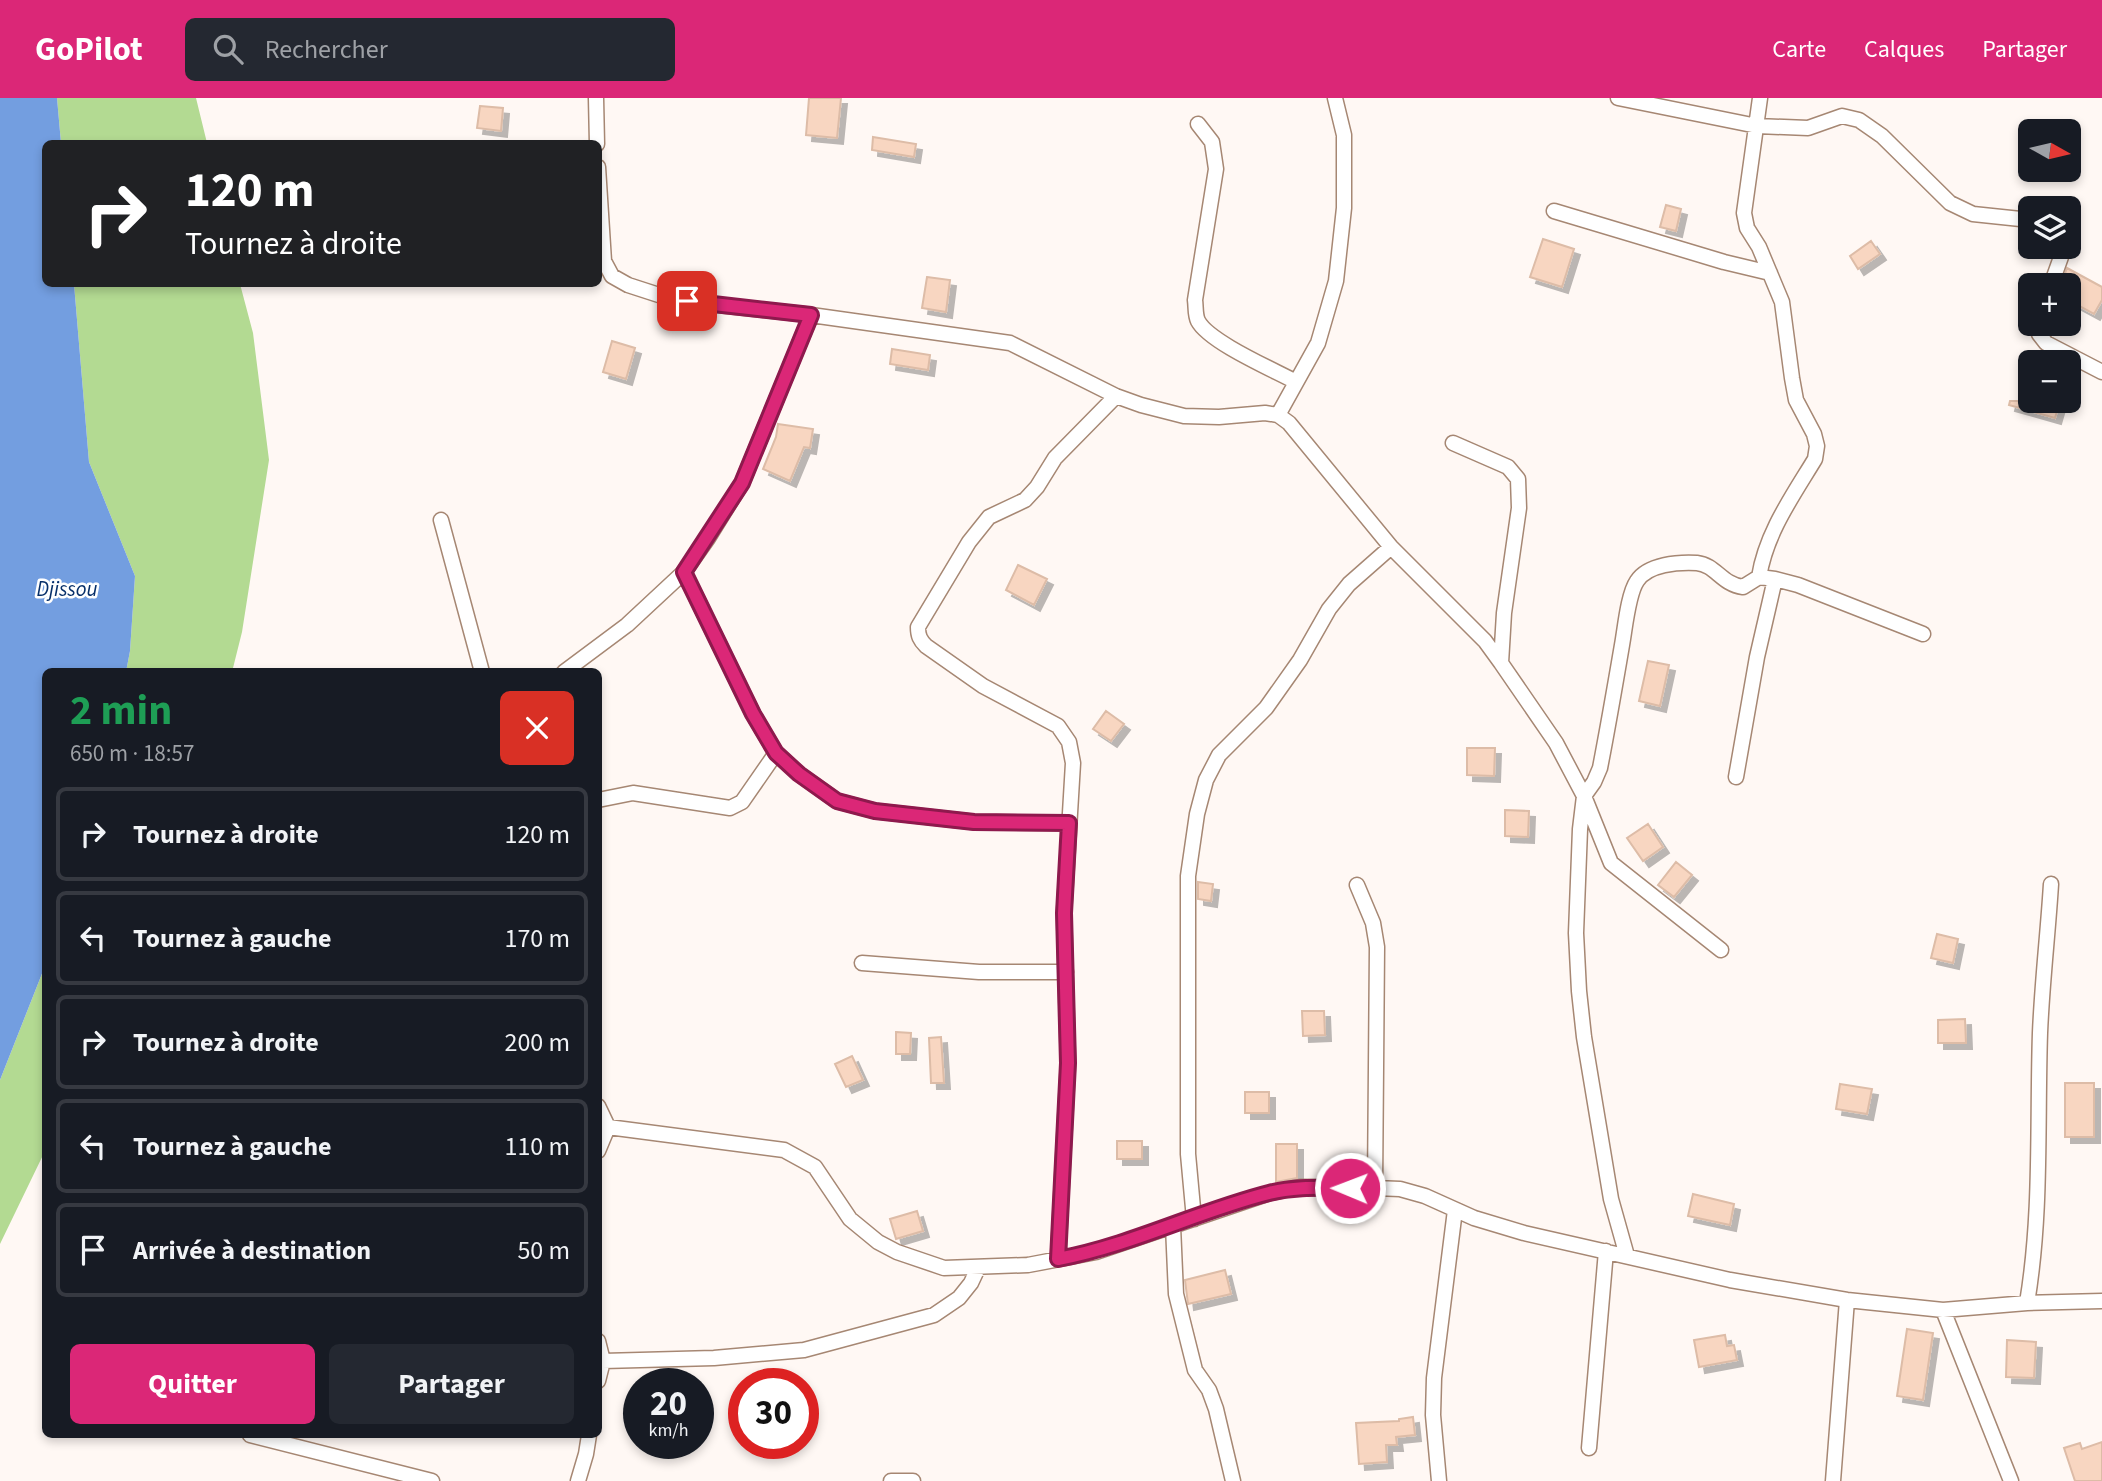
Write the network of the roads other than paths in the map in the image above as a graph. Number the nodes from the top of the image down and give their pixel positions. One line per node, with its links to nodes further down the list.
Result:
1 (596, 98): 7 (street)
2 (1335, 98): 15 (street)
3 (1618, 98): 6 (street)
4 (1760, 98): 6 (street)
5 (1198, 124): 15 (street)
6 (1758, 127): 9 (street); 11 (street)
7 (597, 140)
8 (1554, 211): 11 (street)
9 (2018, 219)
10 (602, 230): 12 (street)
11 (1770, 273): 22 (street)
12 (811, 315): 16 (street); 21 (street)
13 (2040, 336): 14 (street)
14 (2102, 372)
15 (1296, 382): 17 (street)
16 (1116, 396): 17 (street); 32 (street)
17 (1278, 415): 20 (street)
18 (1452, 443): 25 (street)
19 (441, 520): 26 (street)
20 (1391, 547): 25 (street); 43 (street)
21 (684, 572): 27 (street); 28 (street)
22 (1759, 577): 23 (street); 30 (street)
23 (1775, 579): 24 (street); 29 (street)
24 (1923, 634)
25 (1501, 663): 30 (street)
26 (481, 668)
27 (569, 668)
28 (776, 753): 31 (street); 32 (street)
29 (1736, 777)
30 (1584, 796): 35 (street); 46 (street)
31 (602, 799)
32 (1069, 823): 37 (street)
33 (2051, 884): 51 (street)
34 (1357, 885): 41 (street)
35 (1721, 950)
36 (862, 962): 37 (street)
37 (1066, 972): 47 (street)
38 (602, 1114): 39 (street)
39 (608, 1127): 40 (street); 48 (street)
40 (602, 1141)
41 (1375, 1188): 42 (street); 43 (street)
42 (1455, 1210): 45 (street); 64 (street)
43 (1194, 1219): 44 (street)
44 (1173, 1226): 47 (street); 63 (street)
45 (1606, 1251): 46 (street); 58 (street)
46 (1627, 1256): 49 (street)
47 (1058, 1259): 48 (street)
48 (978, 1268): 54 (street)
49 (1847, 1300): 52 (street); 65 (street)
50 (2102, 1301): 51 (street)
51 (2028, 1303): 52 (street)
52 (1943, 1310): 66 (street)
53 (602, 1357): 54 (street)
54 (603, 1361): 55 (street)
55 (602, 1365)
56 (262, 1438): 59 (street)
57 (588, 1438): 60 (street)
58 (1589, 1448)
59 (432, 1481)
60 (578, 1481)
61 (891, 1481): 62 (street)
62 (913, 1481)
63 (1233, 1481)
64 (1439, 1481)
65 (1833, 1481)
66 (2011, 1481)

